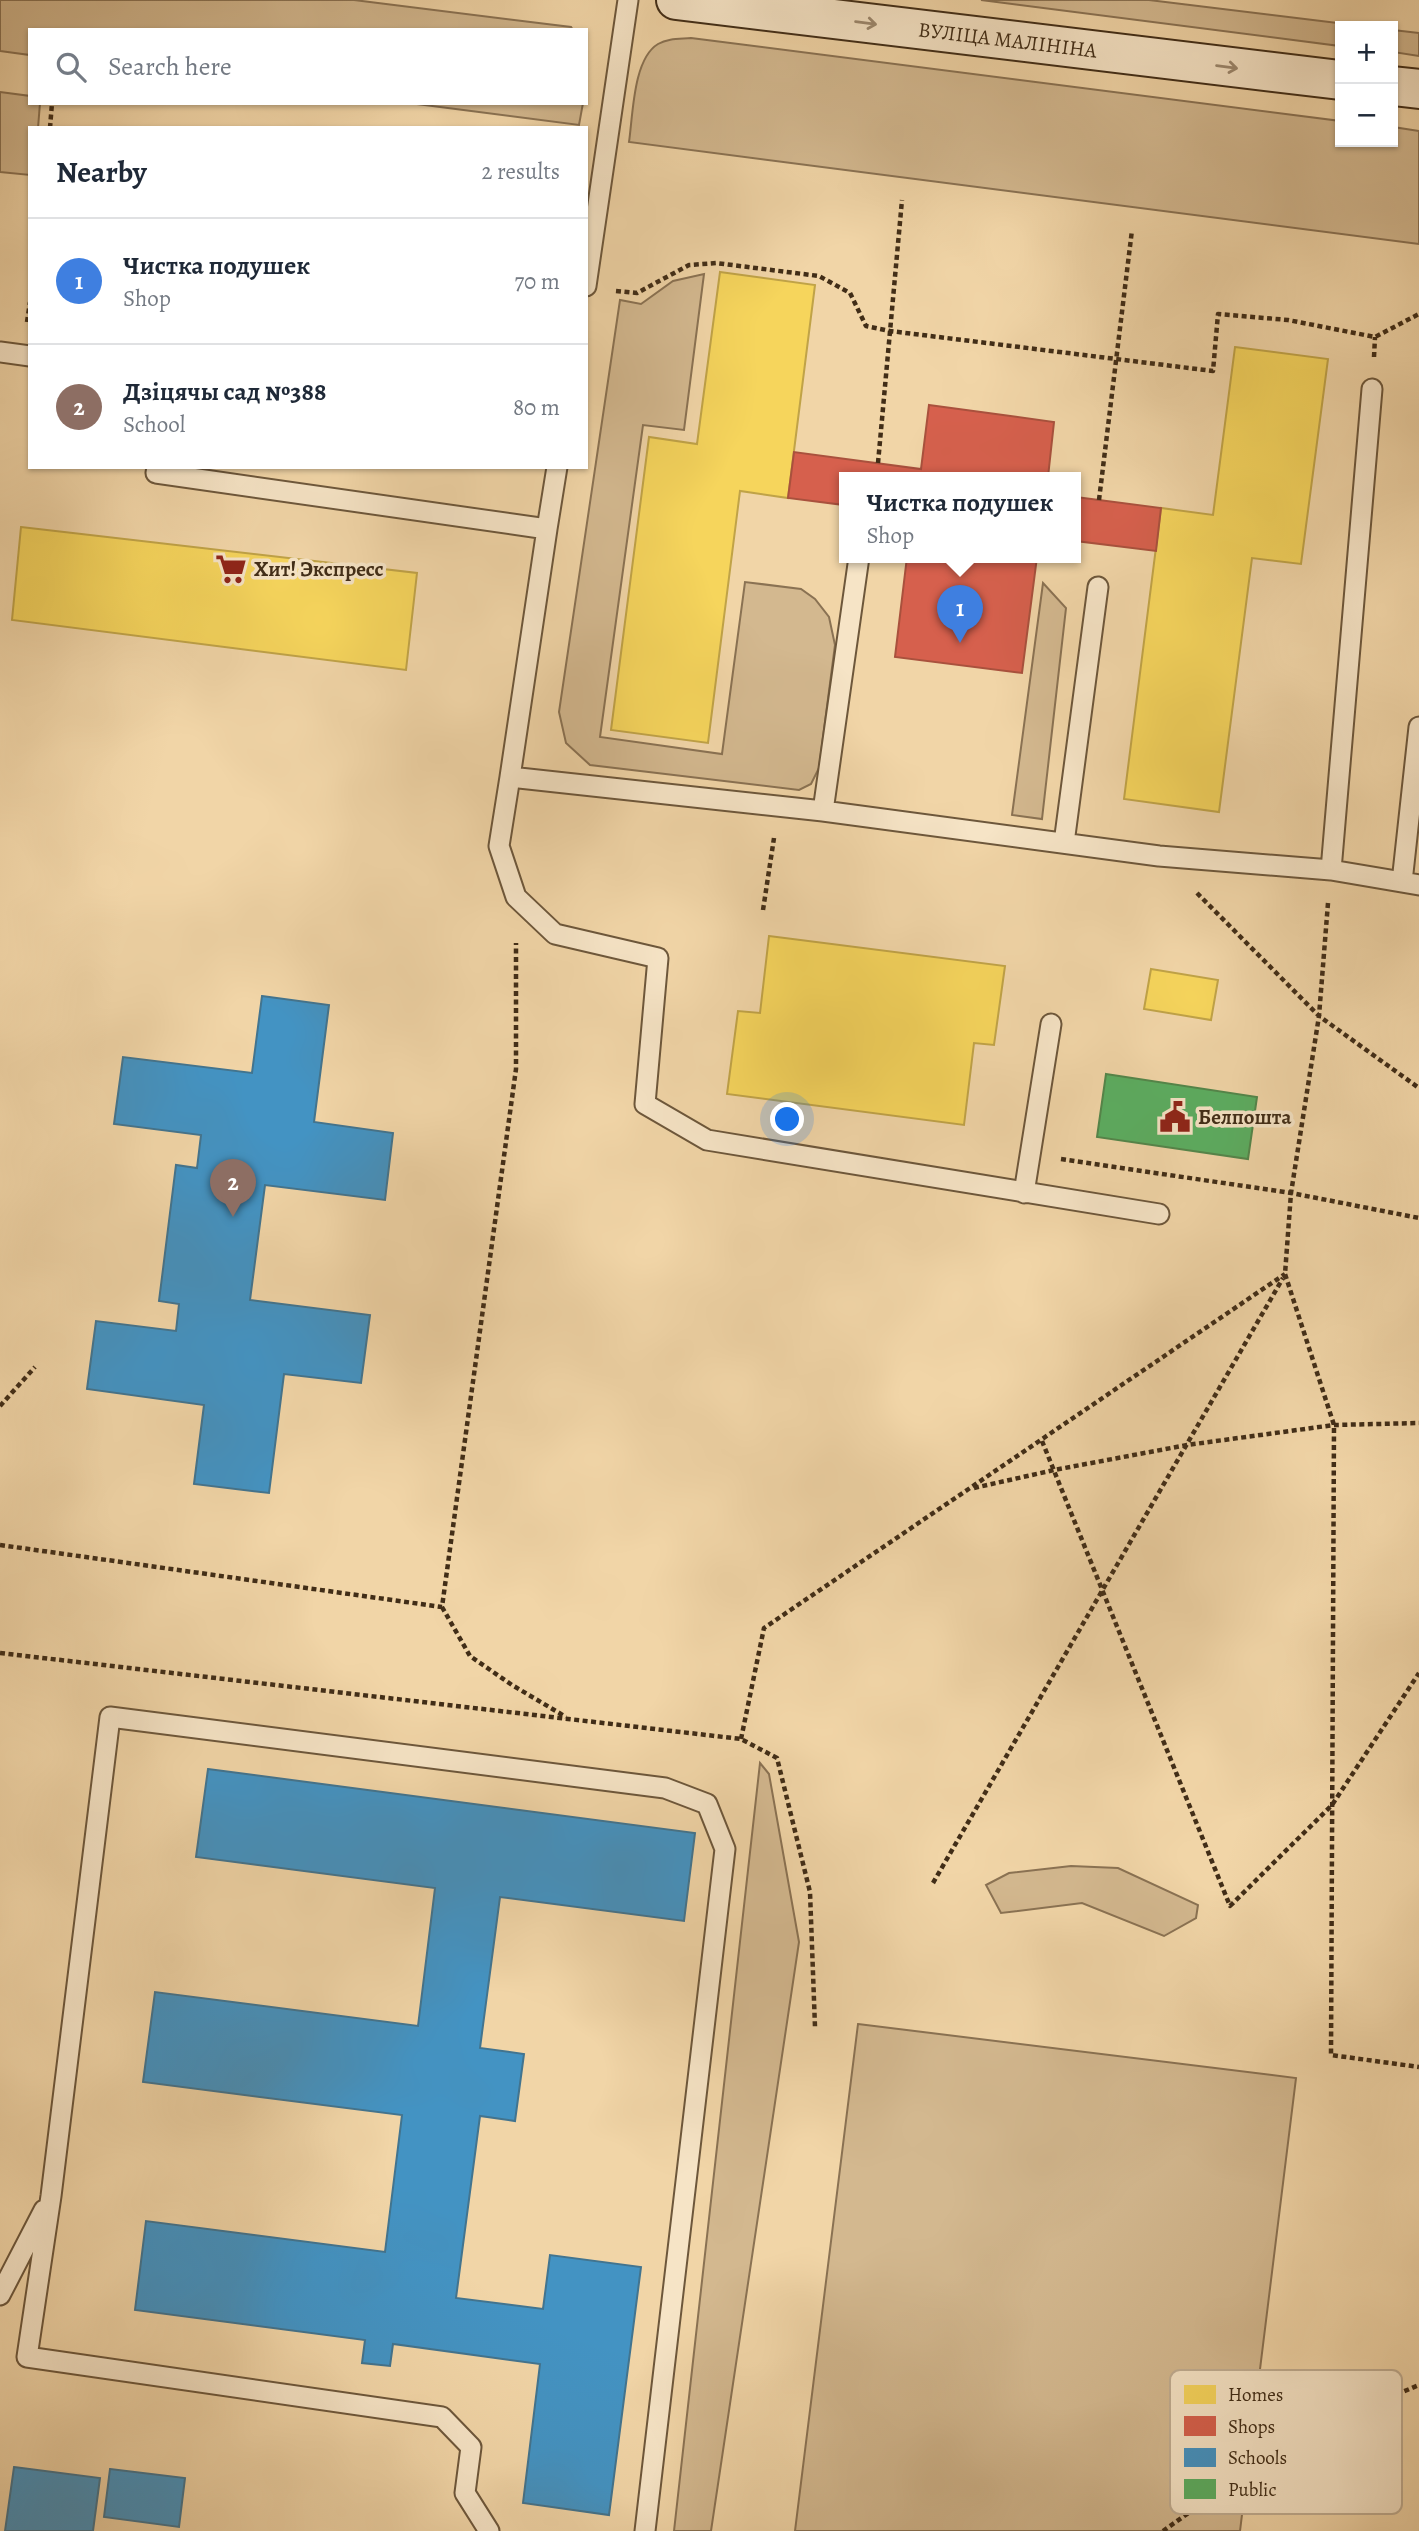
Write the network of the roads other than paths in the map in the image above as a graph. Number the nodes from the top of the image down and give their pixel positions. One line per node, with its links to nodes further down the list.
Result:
1 (628, 0): 6 (lane)
2 (676, 0): 3 (main road, ВУЛІЦА МАЛІНІНА, one-way to 3)
3 (1335, 79)
4 (1398, 87): 5 (main road)
5 (1419, 89)
6 (588, 272)
7 (0, 352): 8 (lane)
8 (28, 356)
9 (1372, 389): 19 (lane)
10 (157, 469): 12 (lane)
11 (557, 469): 12 (lane)
12 (547, 529): 16 (lane)
13 (858, 563): 17 (lane)
14 (1098, 587): 18 (lane)
15 (1419, 727): 20 (lane)
16 (509, 777): 17 (lane); 22 (lane)
17 (823, 811): 18 (lane)
18 (1064, 843): 19 (lane)
19 (1331, 870): 20 (lane)
20 (1410, 884)
21 (1051, 1024): 22 (lane)
22 (1024, 1193): 23 (lane)
23 (1159, 1214)
24 (51, 2196): 25 (lane); 26 (lane); 27 (lane)
25 (0, 2295)
26 (489, 2531)
27 (645, 2531)

